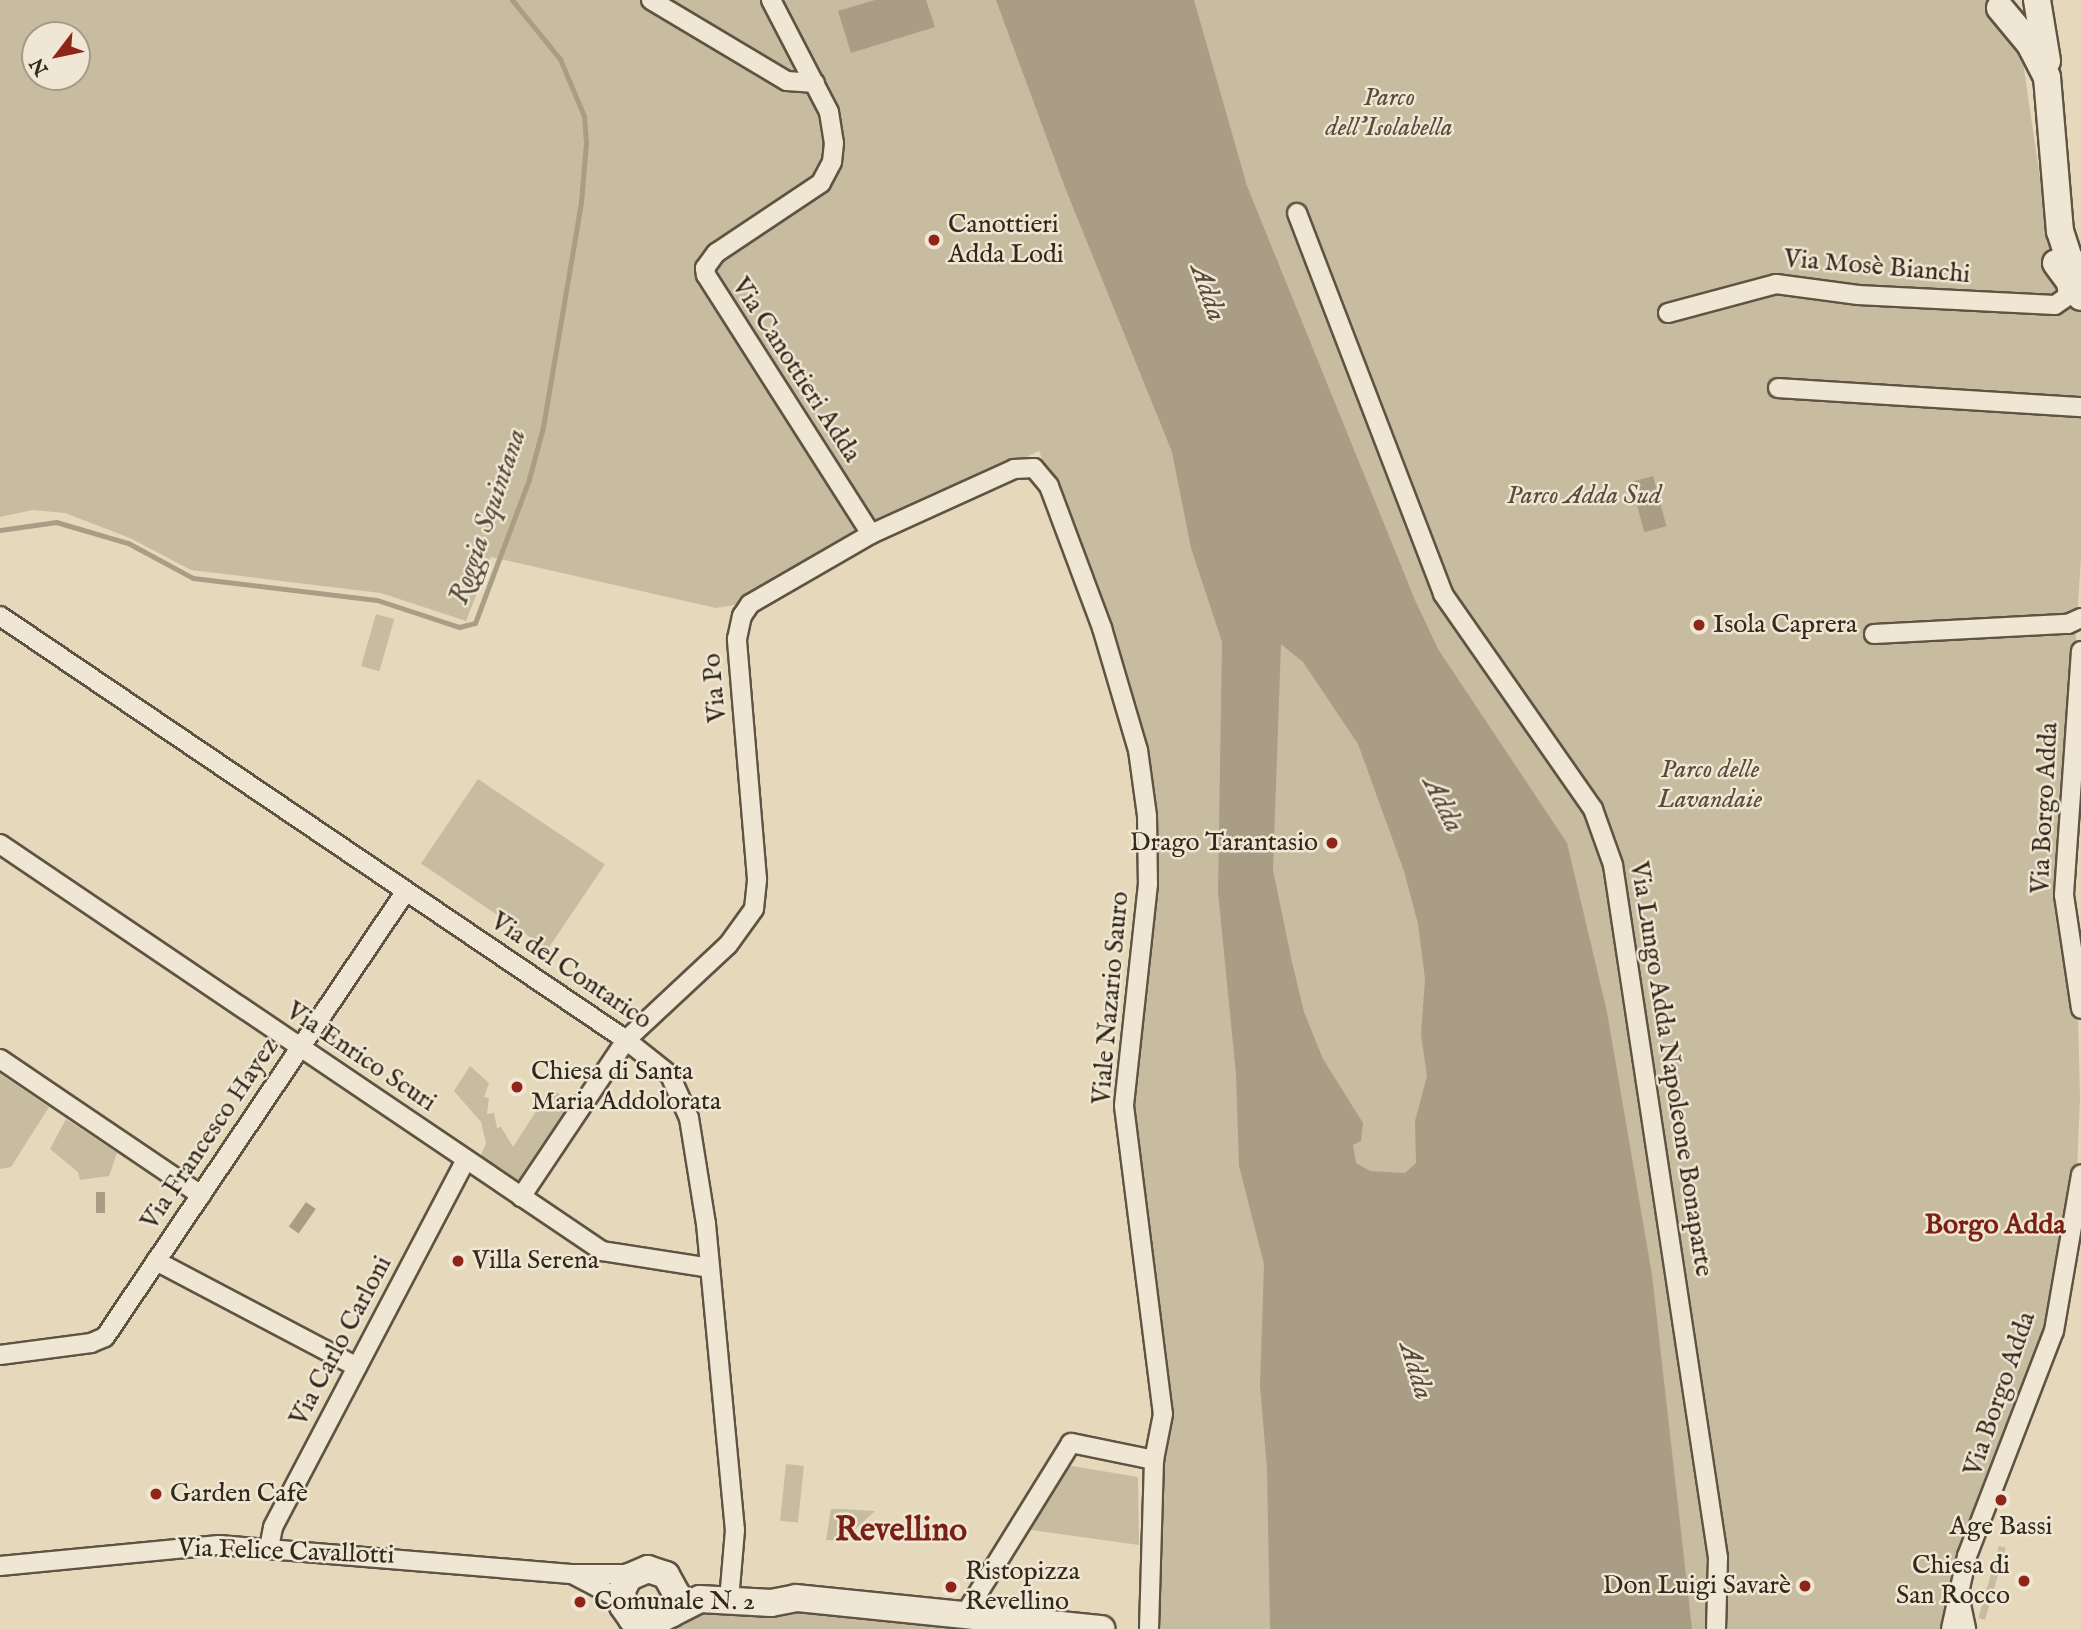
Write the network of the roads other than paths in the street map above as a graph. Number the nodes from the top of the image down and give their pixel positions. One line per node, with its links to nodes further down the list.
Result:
1 (651, 0): 7 (street)
2 (771, 0): 7 (street)
3 (2029, 0): 5 (street)
4 (2036, 0): 6 (street)
5 (1993, 4): 6 (street)
6 (2047, 77): 9 (street)
7 (815, 83): 14 (street, Via Canottieri Adda)
8 (1297, 213): 47 (street, Via Lungo Adda Napoleone Bonaparte)
9 (2076, 284): 10 (street, Via Mosè Bianchi)
10 (1668, 313)
11 (1778, 388): 12 (street)
12 (2081, 407)
13 (1039, 472): 14 (street, Via Po); 33 (street, Viale Nazario Sauro)
14 (871, 534): 22 (street, Via Po)
15 (0, 617): 20 (street, Via del Contarico)
16 (2081, 618): 17 (street)
17 (1874, 634)
18 (2081, 651): 21 (street, Via Borgo Adda)
19 (0, 844): 23 (street, Via Enrico Scuri)
20 (406, 891): 22 (street, Via del Contarico); 23 (street, Via Francesco Hayez)
21 (2081, 1009)
22 (626, 1040): 28 (street, Via Po); 30 (street, Via del Contarico)
23 (300, 1048): 25 (street, Via Enrico Scuri); 27 (street, Via Francesco Hayez)
24 (0, 1059): 27 (street)
25 (466, 1160): 28 (street, Via Enrico Scuri); 32 (street, Via Carlo Carloni)
26 (2081, 1174): 39 (street, Via Borgo Adda)
27 (201, 1195): 29 (street, Via Francesco Hayez)
28 (521, 1198): 30 (street, Via Enrico Scuri)
29 (156, 1261): 31 (street, Via Francesco Hayez); 32 (street)
30 (710, 1268): 40 (street, Via del Contarico)
31 (0, 1355)
32 (357, 1367): 34 (street, Via Carlo Carloni)
33 (1154, 1460): 42 (street); 46 (street, Viale Nazario Sauro)
34 (269, 1548): 35 (street, Via Felice Cavallotti); 36 (street, Via Felice Cavallotti)
35 (0, 1566)
36 (571, 1574): 37 (street, Via Felice Cavallotti); 43 (street, Via Felice Cavallotti)
37 (633, 1574): 38 (street); 43 (street)
38 (670, 1578): 40 (street); 41 (street)
39 (1959, 1586): 48 (street, Via Borgo Adda); 49 (street, Via Borgo Adda)
40 (729, 1593): 41 (street); 44 (street)
41 (671, 1614): 43 (street)
42 (965, 1614): 44 (street); 45 (street)
43 (627, 1619)
44 (933, 1620)
45 (1101, 1629)
46 (1149, 1629)
47 (1716, 1629)
48 (1951, 1629)
49 (1966, 1629)

